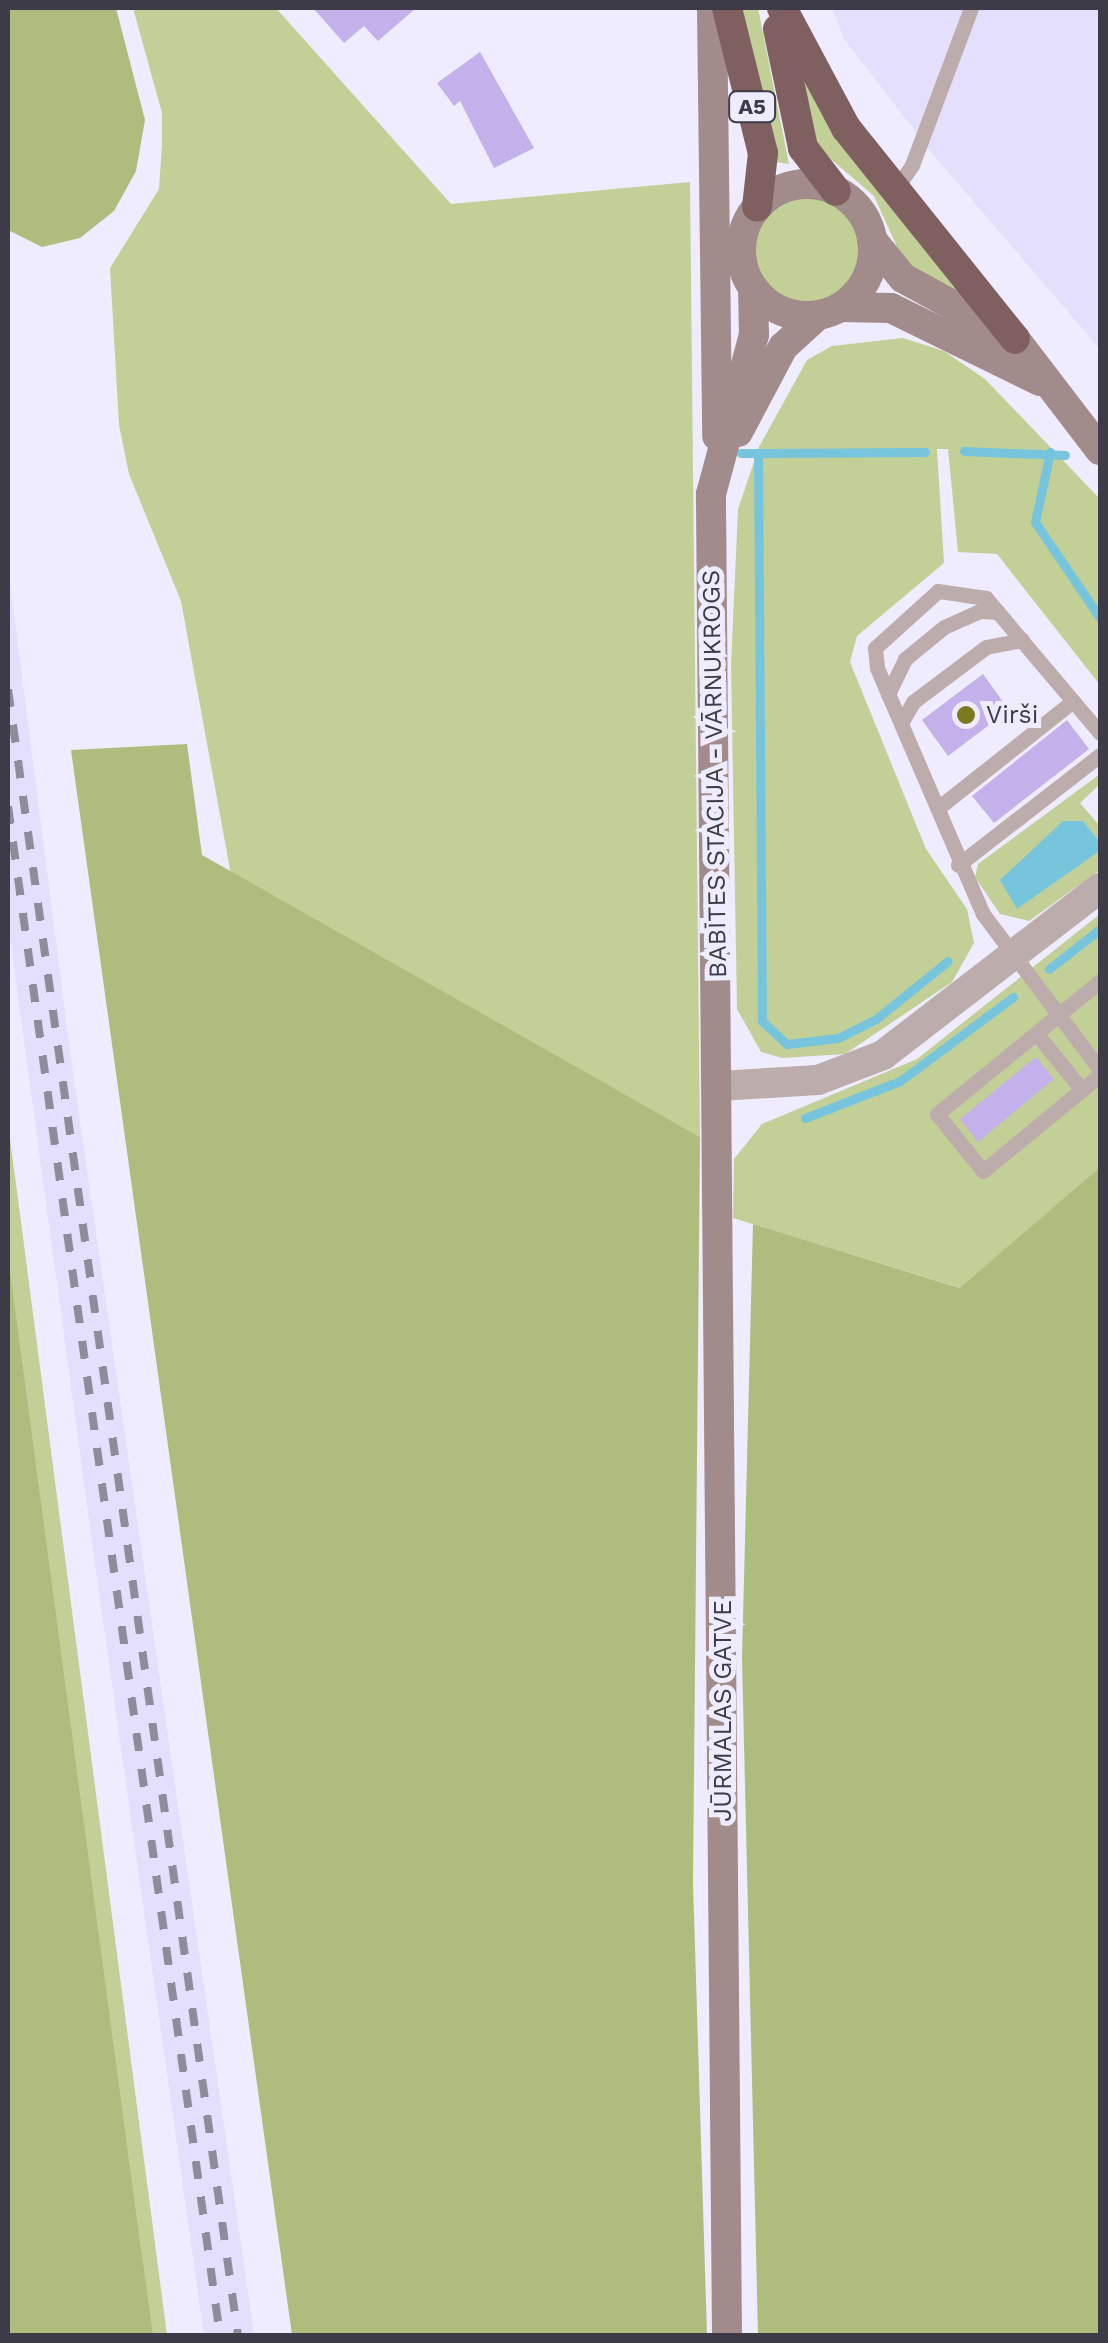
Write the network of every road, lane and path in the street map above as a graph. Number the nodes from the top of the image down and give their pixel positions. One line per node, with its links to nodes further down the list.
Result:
1 (712, 8): 14 (main road, A5)
2 (726, 8): 7 (highway, A5)
3 (778, 8): 5 (highway); 6 (highway, A5)
4 (971, 8): 5 (lane)
5 (894, 190): 11 (highway)
6 (836, 191): 7 (main road); 8 (main road)
7 (757, 207): 9 (main road)
8 (872, 240): 10 (main road); 11 (main road)
9 (753, 288): 10 (main road); 14 (main road, BABĪTES STACIJA - VĀRNUKROGS)
10 (829, 311): 12 (main road); 14 (main road, BABĪTES STACIJA - VĀRNUKROGS)
11 (1015, 339): 12 (main road)
12 (1055, 391): 13 (main road)
13 (1100, 450)
14 (718, 464): 30 (main road, BABĪTES STACIJA - VĀRNUKROGS)
15 (998, 612): 16 (lane); 17 (lane); 17 (lane)
16 (1022, 640): 18 (lane); 19 (lane)
17 (888, 694): 19 (lane)
18 (1073, 702): 20 (lane); 22 (lane)
19 (901, 723): 22 (lane)
20 (1100, 733)
21 (1100, 755): 23 (lane)
22 (938, 808): 23 (lane)
23 (958, 864): 25 (lane)
24 (1100, 888): 25 (street)
25 (1010, 956): 27 (lane); 30 (street)
26 (1100, 982): 27 (lane)
27 (1057, 1016): 28 (lane); 29 (lane)
28 (1036, 1033): 31 (lane); 31 (lane)
29 (1100, 1073): 31 (lane)
30 (719, 1086): 32 (main road, JŪRMALAS GATVE)
31 (1082, 1090)
32 (727, 2336)

